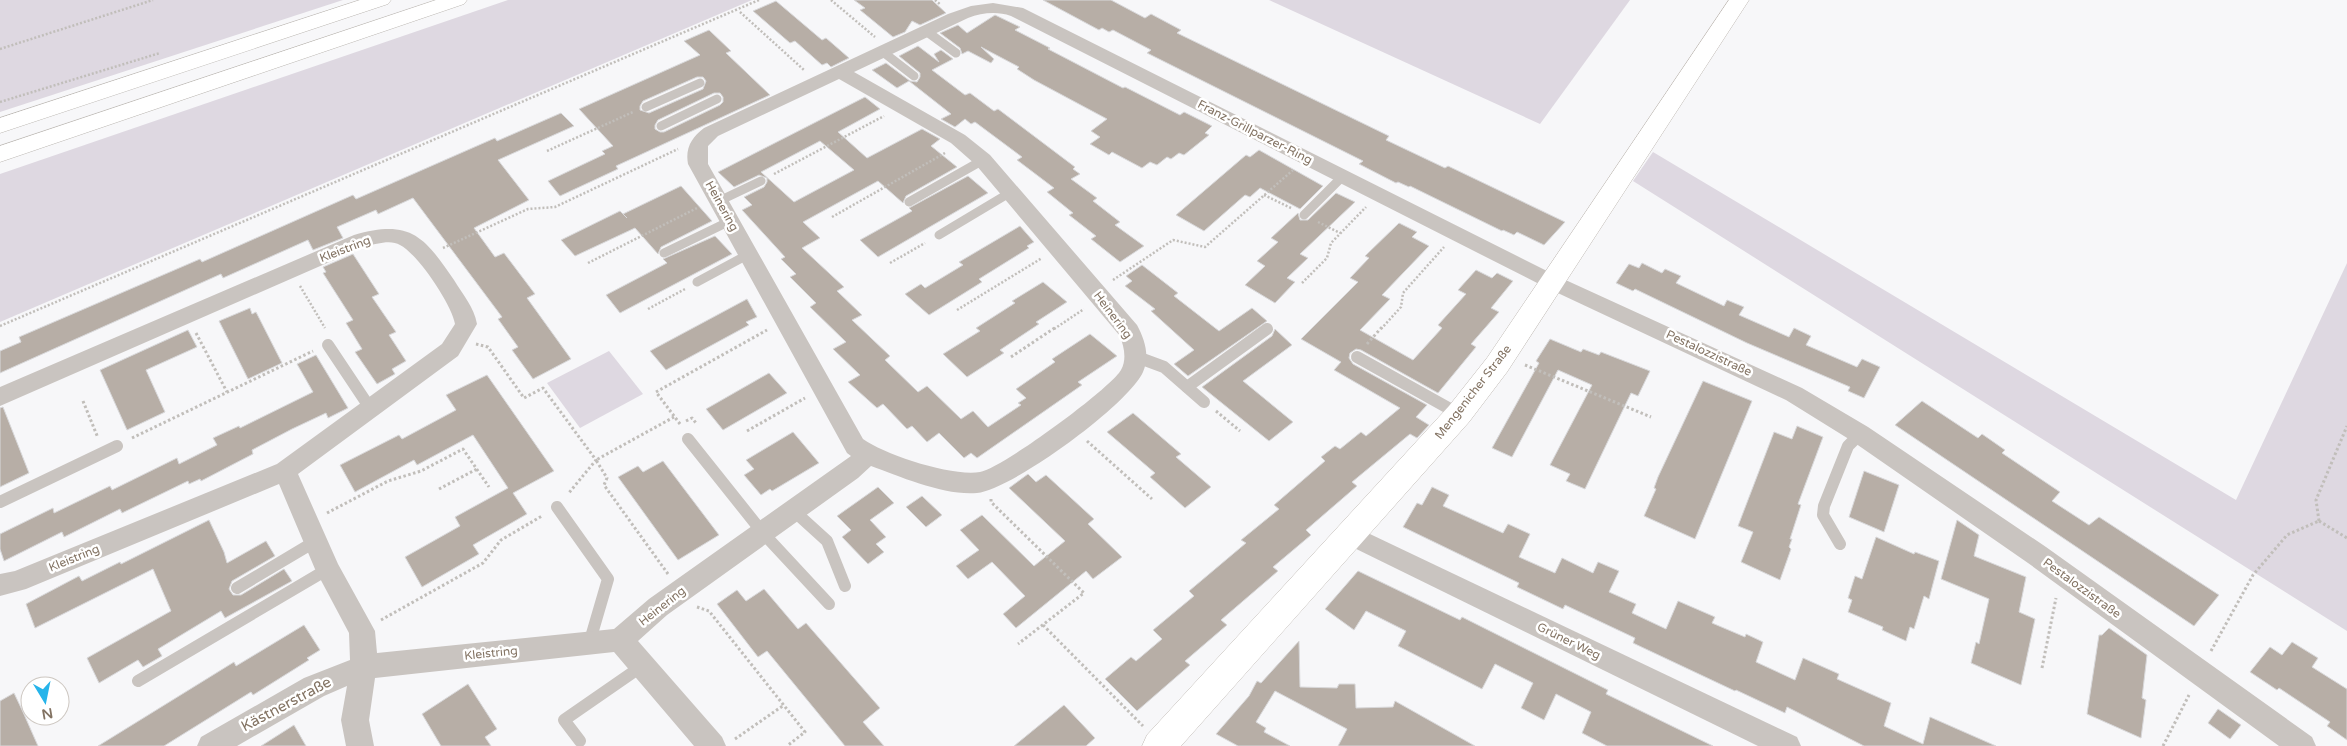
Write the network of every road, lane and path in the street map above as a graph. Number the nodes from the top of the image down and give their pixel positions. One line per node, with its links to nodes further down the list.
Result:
1 (153, 0): 9 (path)
2 (381, 0): 21 (main road)
3 (457, 0): 26 (main road)
4 (759, 0): 55 (path)
5 (831, 0): 10 (path)
6 (1739, 0): 48 (main road, Mengenicher Straße)
7 (740, 12): 15 (path)
8 (926, 31): 10 (street); 12 (lane); 27 (street, Franz-Grillparzer-Ring)
9 (0, 49)
10 (886, 50): 13 (street); 14 (lane)
11 (164, 52): 18 (path)
12 (956, 53)
13 (840, 72): 15 (street); 20 (street, Heinering)
14 (914, 76)
15 (818, 82): 23 (street)
16 (700, 83): 19 (lane)
17 (717, 99): 22 (lane)
18 (0, 102)
19 (646, 107): 25 (path)
20 (902, 107): 24 (street, Heinering); 30 (path)
21 (0, 126)
22 (661, 126)
23 (705, 137): 33 (street, Heinering); 43 (path)
24 (963, 143): 28 (street, Heinering); 36 (path)
25 (547, 151)
26 (0, 154)
27 (1307, 158): 29 (street, Franz-Grillparzer-Ring); 50 (path)
28 (983, 160): 31 (street, Heinering); 34 (lane)
29 (1343, 176): 32 (street, Franz-Grillparzer-Ring); 35 (lane)
30 (761, 181): 33 (lane)
31 (1011, 192): 39 (lane); 40 (street, Heinering)
32 (1378, 194): 38 (street, Franz-Grillparzer-Ring); 49 (path)
33 (718, 199): 37 (street, Heinering); 44 (path)
34 (909, 202)
35 (1304, 215)
36 (832, 217)
37 (730, 221): 41 (lane); 42 (street, Heinering)
38 (1456, 233): 48 (street, Franz-Grillparzer-Ring); 62 (path)
39 (939, 235): 45 (path)
40 (1059, 247): 50 (street, Heinering); 52 (path)
41 (664, 253)
42 (749, 254): 47 (lane); 54 (street, Heinering)
43 (425, 257): 46 (street, Kleistring); 57 (street, Kleistring)
44 (588, 262)
45 (890, 263)
46 (291, 271): 53 (street, Kleistring); 58 (path)
47 (697, 282): 51 (path)
48 (1552, 282): 60 (main road, Mengenicher Straße); 78 (street, Pestalozzistraße)
49 (1302, 283)
50 (1098, 295): 59 (path); 61 (street, Heinering)
51 (648, 309)
52 (957, 310)
53 (186, 314): 65 (path); 66 (street, Kleistring)
54 (785, 320): 64 (street, Heinering); 71 (path)
55 (0, 326)
56 (1268, 329): 63 (lane)
57 (459, 339): 69 (street, Kleistring); 83 (path)
58 (328, 345): 65 (path); 69 (lane)
59 (1011, 356)
60 (1503, 356): 70 (main road, Mengenicher Straße); 72 (path)
61 (1137, 357): 63 (lane); 74 (street)
62 (1357, 357): 70 (lane)
63 (1187, 387): 68 (lane)
64 (825, 391): 76 (path); 82 (street, Heinering)
65 (227, 392): 80 (path)
66 (0, 397)
67 (83, 401): 81 (path)
68 (1204, 402): 77 (path)
69 (370, 408): 85 (street, Kleistring)
70 (1459, 414): 96 (main road, Mengenicher Straße)
71 (674, 417): 73 (path); 83 (path)
72 (1651, 417)
73 (679, 424)
74 (1070, 426): 86 (street); 89 (path)
75 (2347, 426): 93 (path)
76 (747, 431)
77 (1240, 432)
78 (1860, 434): 98 (lane); 100 (street, Pestalozzistraße)
79 (688, 439): 95 (lane)
80 (116, 446): 81 (lane)
81 (104, 452): 90 (lane)
82 (867, 456): 86 (street); 92 (street, Heinering)
83 (596, 460): 91 (path); 104 (path)
84 (477, 469): 87 (path); 88 (path); 94 (path)
85 (285, 471): 94 (street); 101 (street, Kleistring)
86 (988, 480): 106 (path)
87 (489, 487)
88 (439, 489)
89 (1152, 499)
90 (0, 502)
91 (557, 507): 107 (path); 109 (lane)
92 (794, 511): 95 (street, Heinering); 102 (lane)
93 (2319, 521): 97 (path); 114 (path)
94 (312, 532): 99 (street); 103 (lane)
95 (763, 533): 104 (street, Heinering); 105 (lane)
96 (1351, 536): 119 (main road, Mengenicher Straße); 123 (street, Grüner Weg)
97 (2347, 538)
98 (1840, 544)
99 (328, 569): 107 (street); 115 (lane)
100 (2069, 579): 113 (path); 114 (street, Pestalozzistraße)
101 (0, 585)
102 (845, 586)
103 (237, 588)
104 (677, 593): 108 (street, Heinering); 116 (path)
105 (829, 604)
106 (1043, 625): 110 (path); 119 (path)
107 (362, 631): 112 (street)
108 (620, 640): 109 (street, Kleistring); 111 (street)
109 (589, 644): 112 (street, Kleistring)
110 (1018, 644)
111 (642, 666): 117 (lane); 118 (street)
112 (363, 667): 120 (street, Kästnerstraße); 121 (street)
113 (2042, 668)
114 (2200, 673): 124 (path); 125 (street, Pestalozzistraße)
115 (138, 681)
116 (784, 705): 118 (path); 122 (path)
117 (580, 741)
118 (722, 743)
119 (1160, 745)
120 (212, 746)
121 (360, 746)
122 (788, 746)
123 (1787, 746)
124 (2163, 746)
125 (2302, 746)

